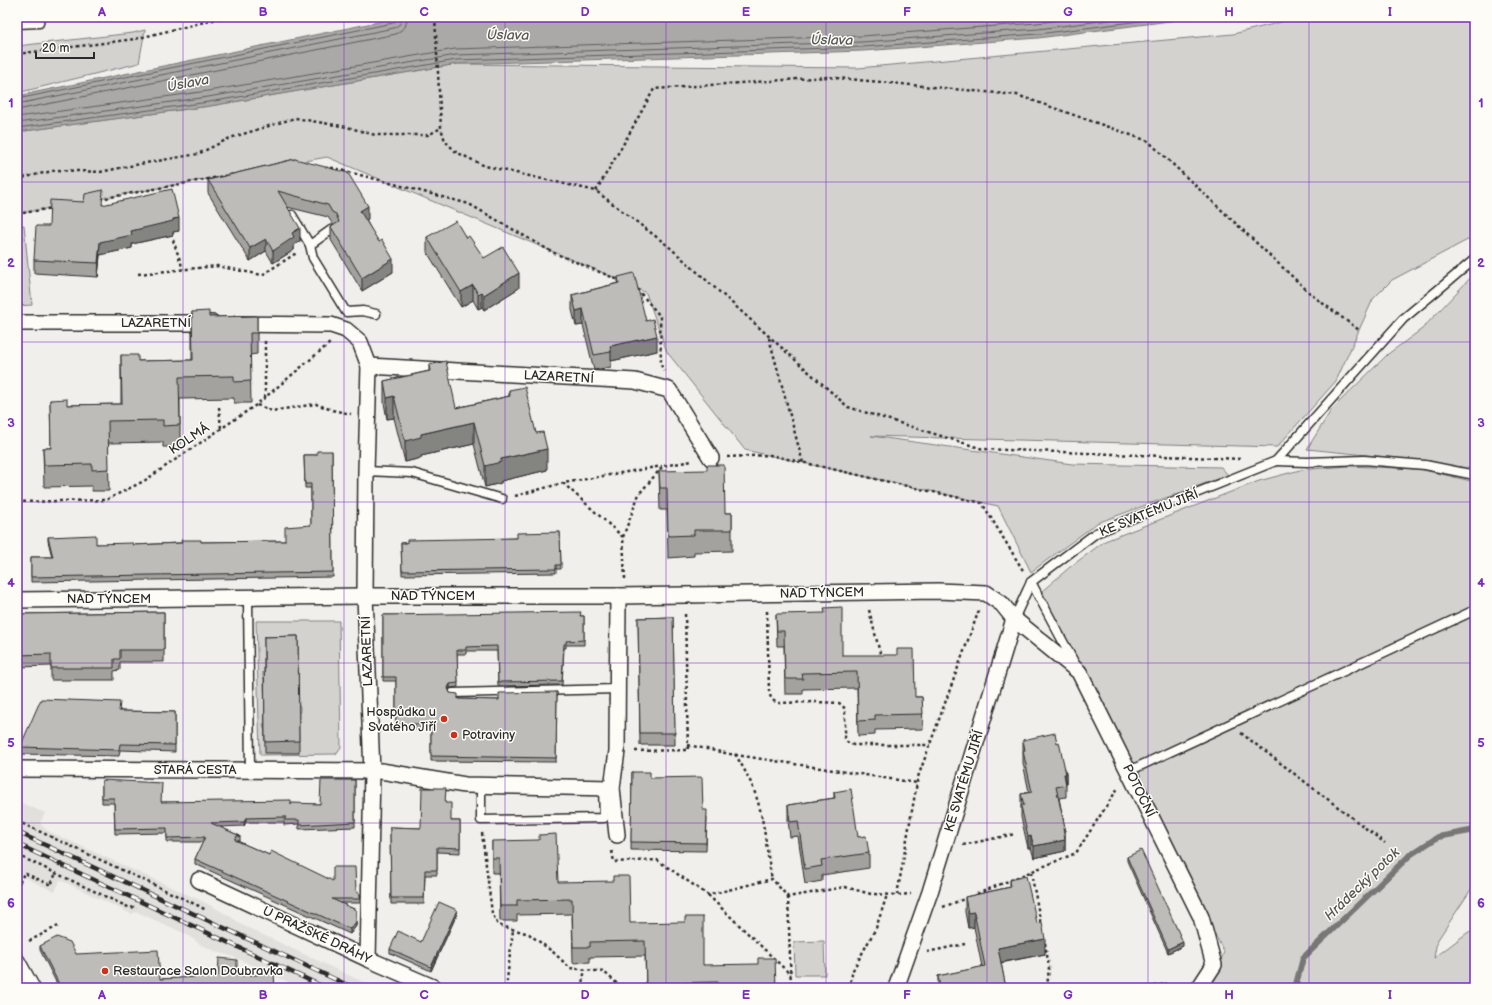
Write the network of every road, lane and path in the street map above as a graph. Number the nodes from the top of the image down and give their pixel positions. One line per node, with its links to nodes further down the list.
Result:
1 (40, 17): 4 (lane)
2 (225, 17): 5 (path)
3 (435, 17): 6 (path)
4 (17, 24)
5 (17, 54)
6 (441, 128): 9 (path); 10 (path)
7 (320, 168): 21 (path)
8 (237, 173): 11 (path)
9 (17, 179)
10 (596, 191): 27 (path); 28 (path)
11 (96, 200)
12 (56, 207): 13 (path)
13 (17, 214)
14 (292, 215): 17 (lane)
15 (331, 230): 17 (lane)
16 (173, 240): 19 (path)
17 (310, 244): 19 (path); 23 (lane)
18 (1475, 259): 38 (lane, KE SVATÉMU JIŘÍ)
19 (183, 269): 20 (path)
20 (138, 274)
21 (628, 284)
22 (635, 287): 30 (path)
23 (376, 314)
24 (17, 323): 25 (street, LAZARETNÍ)
25 (265, 324): 26 (street, LAZARETNÍ); 31 (path)
26 (346, 330): 29 (street, LAZARETNÍ); 31 (path, KOLMÁ)
27 (1359, 330)
28 (769, 337): 37 (path); 39 (path)
29 (369, 366): 30 (street, LAZARETNÍ); 41 (street, LAZARETNÍ)
30 (670, 390): 36 (street)
31 (266, 398): 32 (path, KOLMÁ)
32 (256, 405): 34 (path); 35 (path, KOLMÁ)
33 (219, 407): 35 (path)
34 (358, 415)
35 (221, 429): 45 (path, KOLMÁ)
36 (711, 458): 39 (path); 40 (path)
37 (1247, 459)
38 (1276, 461): 42 (lane); 48 (lane, KE SVATÉMU JIŘÍ)
39 (803, 463): 48 (path)
40 (663, 466): 43 (path); 46 (path)
41 (366, 471): 44 (lane); 50 (street, LAZARETNÍ)
42 (1475, 475)
43 (563, 482): 44 (path); 46 (path)
44 (502, 499)
45 (17, 502)
46 (623, 537): 47 (path)
47 (626, 581)
48 (1030, 582): 58 (lane, KE SVATÉMU JIŘÍ); 60 (lane)
49 (986, 593): 51 (street, NAD TÝNCEM); 58 (street); 65 (path)
50 (365, 596): 51 (street, NAD TÝNCEM); 52 (street, NAD TÝNCEM); 71 (street, LAZARETNÍ)
51 (618, 596): 61 (street)
52 (248, 598): 53 (street, NAD TÝNCEM); 69 (lane)
53 (17, 600)
54 (869, 609): 59 (path)
55 (767, 610): 65 (path)
56 (1475, 610): 63 (lane)
57 (685, 615): 64 (path)
58 (1014, 619): 60 (street, POTOČNÍ); 80 (street, KE SVATÉMU JIŘÍ)
59 (882, 660)
60 (1080, 672): 70 (street, POTOČNÍ)
61 (618, 689): 62 (lane); 66 (street)
62 (453, 693)
63 (1230, 724): 70 (lane); 79 (path)
64 (688, 745): 66 (path); 67 (path)
65 (930, 745): 72 (path)
66 (617, 751): 74 (street)
67 (734, 754): 72 (path); 84 (path)
68 (17, 769): 69 (street, STARÁ CESTA)
69 (250, 770): 71 (street, STARÁ CESTA)
70 (1129, 771): 82 (path); 115 (street, POTOČNÍ)
71 (372, 772): 73 (street, STARÁ CESTA); 102 (street, LAZARETNÍ)
72 (917, 783): 90 (path)
73 (482, 785): 74 (street, STARÁ CESTA); 75 (lane)
74 (608, 788): 75 (lane); 78 (street)
75 (481, 820): 96 (path)
76 (17, 821): 93 (path)
77 (1015, 834): 80 (path)
78 (618, 835): 88 (path)
79 (1384, 843)
80 (943, 849): 87 (street, KE SVATÉMU JIŘÍ)
81 (17, 855): 83 (path)
82 (1031, 872): 94 (path); 97 (path)
83 (56, 873): 86 (path); 92 (path)
84 (772, 879): 88 (path); 91 (path)
85 (199, 880): 102 (street, U PRAŽSKÉ DRÁHY)
86 (17, 888)
87 (930, 892): 90 (path); 94 (street, KE SVATÉMU JIŘÍ)
88 (708, 895): 105 (path)
89 (887, 895): 90 (path); 91 (path); 112 (path)
90 (897, 895)
91 (788, 897): 105 (path)
92 (137, 908)
93 (206, 910)
94 (921, 915): 101 (street, KE SVATÉMU JIŘÍ)
95 (58, 926): 99 (path)
96 (513, 930): 104 (path); 108 (path)
97 (1042, 930)
98 (1044, 938): 114 (path)
99 (29, 940)
100 (966, 944): 101 (path)
101 (907, 956): 113 (street, KE SVATÉMU JIŘÍ)
102 (368, 959): 107 (street, U PRAŽSKÉ DRÁHY)
103 (17, 961): 106 (street)
104 (585, 970): 109 (path); 110 (path)
105 (791, 975): 111 (path)
106 (32, 988)
107 (435, 988)
108 (506, 988)
109 (581, 988)
110 (622, 988)
111 (791, 988)
112 (849, 988)
113 (896, 988)
114 (1047, 988)
115 (1199, 988)

